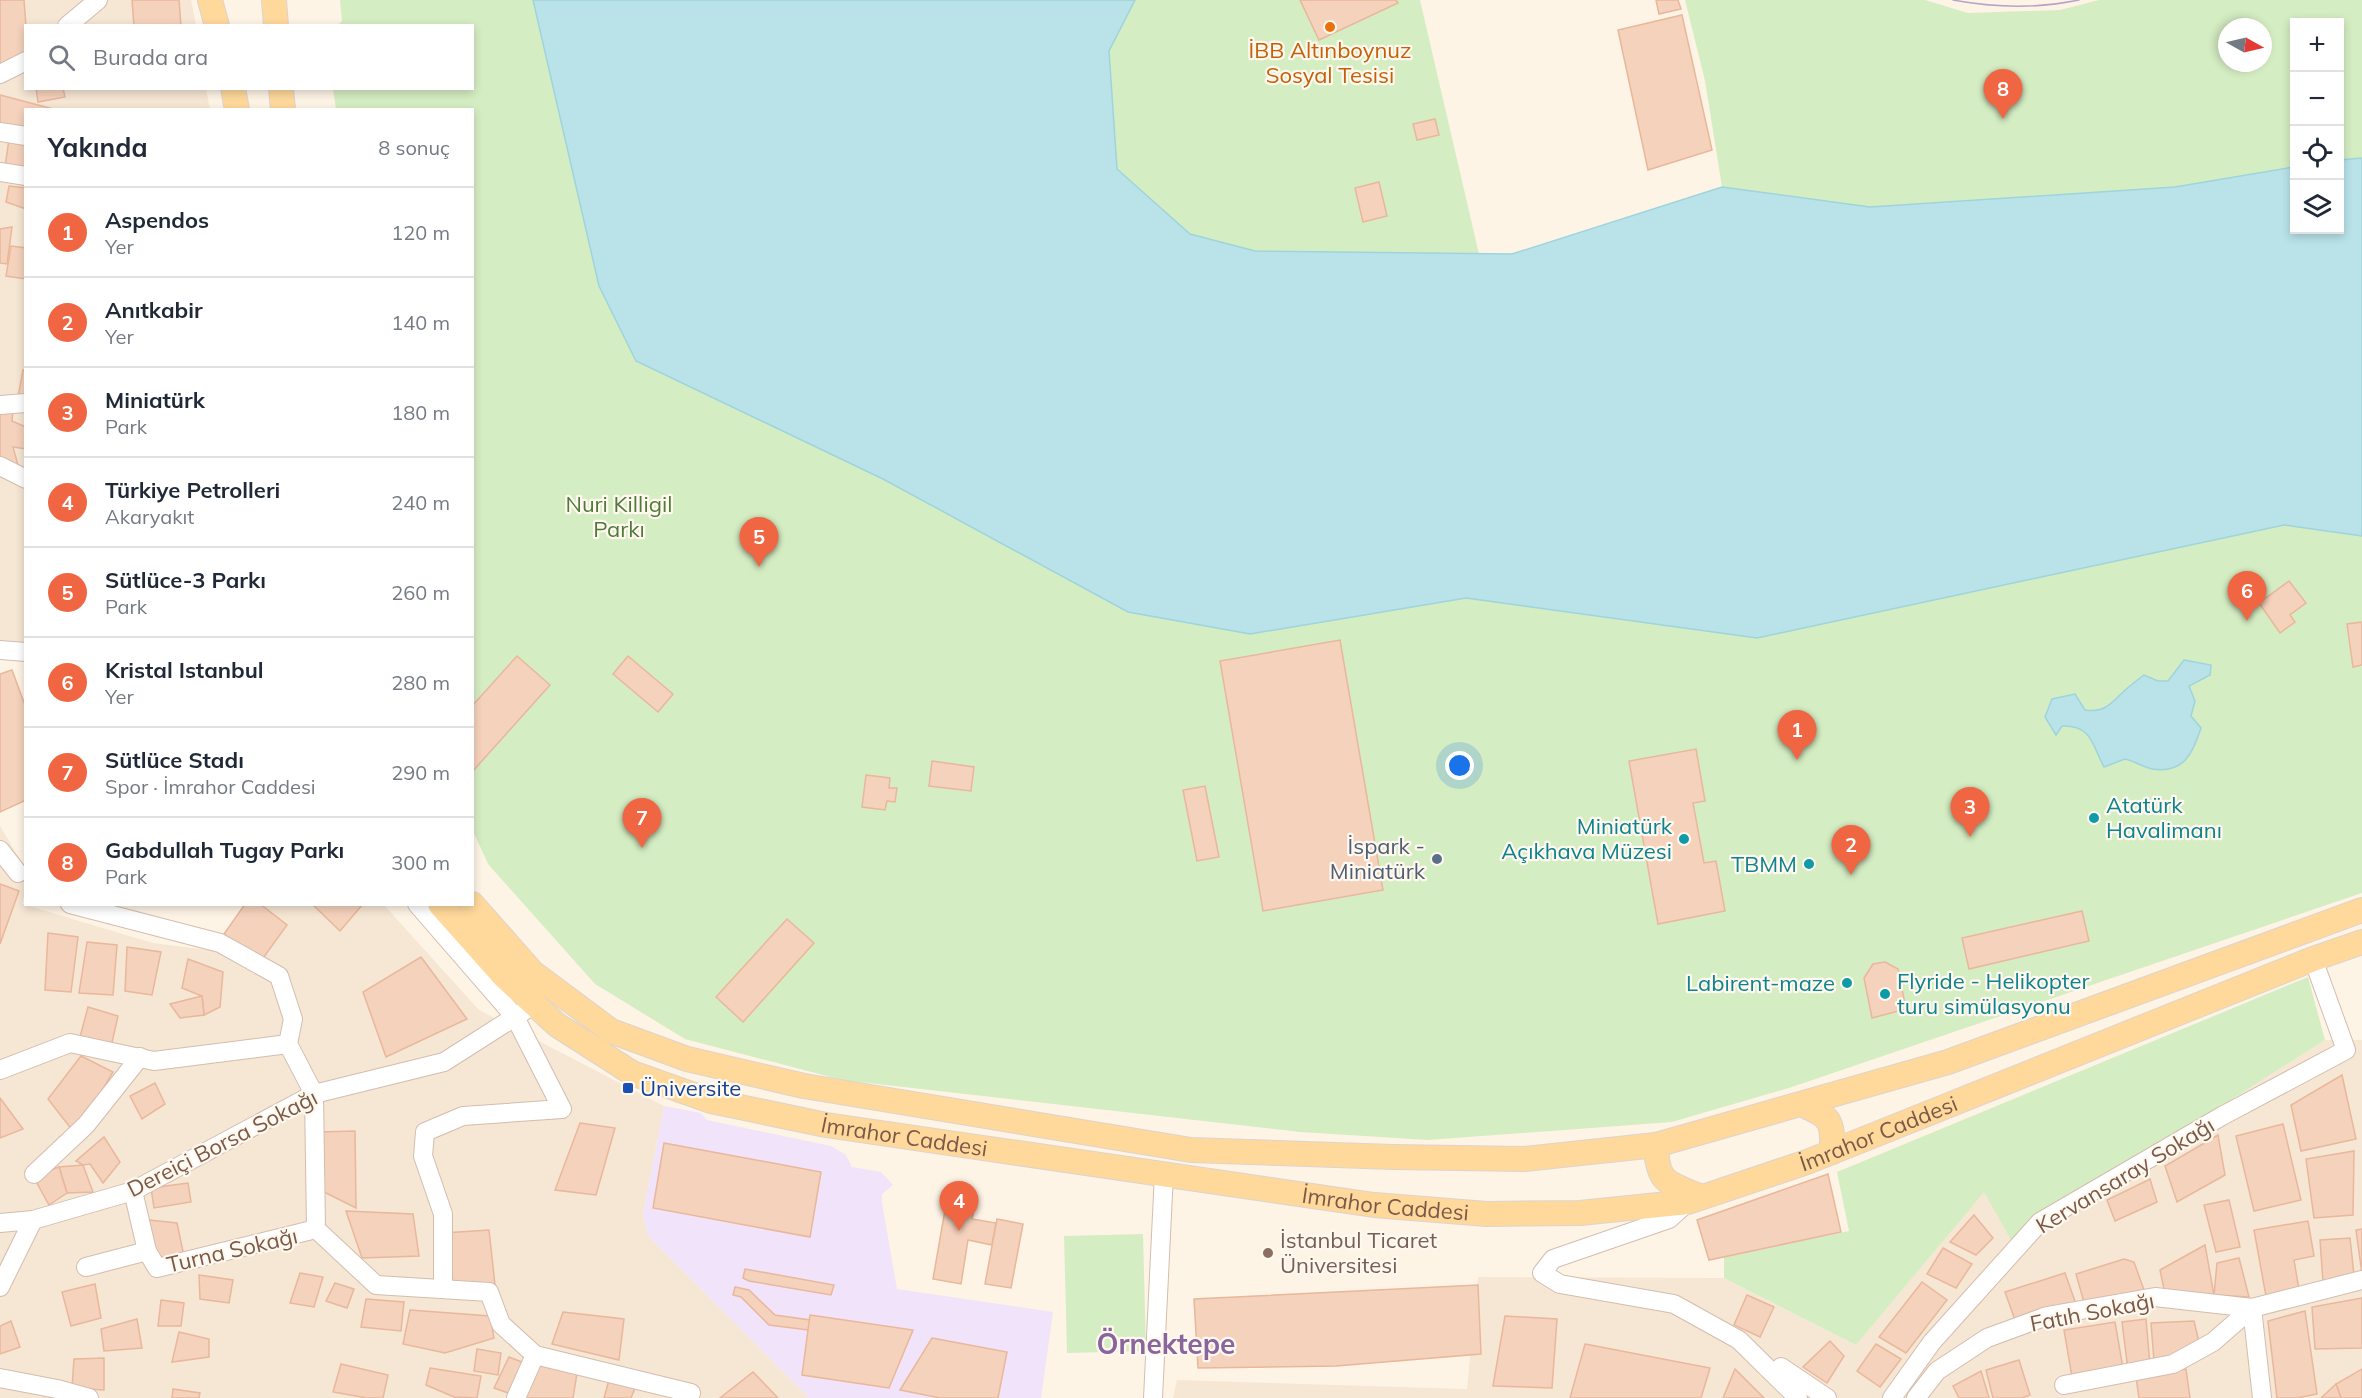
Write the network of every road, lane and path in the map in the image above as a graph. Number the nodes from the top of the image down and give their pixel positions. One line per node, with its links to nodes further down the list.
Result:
1 (98, 0): 4 (street)
2 (210, 0): 5 (main road)
3 (274, 0): 6 (main road)
4 (70, 24)
5 (216, 24)
6 (276, 24)
7 (24, 62): 8 (street)
8 (0, 74)
9 (228, 90): 12 (street)
10 (233, 90): 13 (main road)
11 (281, 90): 14 (main road)
12 (228, 108)
13 (237, 108)
14 (283, 108)
15 (0, 132): 16 (street)
16 (24, 136)
17 (0, 172): 18 (street)
18 (24, 176)
19 (24, 403): 20 (street)
20 (0, 405)
21 (0, 466): 22 (street)
22 (24, 478)
23 (0, 650): 24 (street)
24 (24, 652)
25 (0, 850): 27 (street)
26 (0, 867): 27 (street)
27 (22, 876)
28 (78, 906): 37 (street)
29 (419, 906): 36 (street)
30 (442, 906): 35 (main road, İmrahor Caddesi)
31 (474, 906): 44 (main road, İmrahor Caddesi)
32 (2362, 910): 42 (main road, İmrahor Caddesi)
33 (2362, 942): 34 (main road, İmrahor Caddesi)
34 (2313, 959): 38 (street, Kervansaray Sokağı); 45 (main road, İmrahor Caddesi)
35 (535, 1004): 36 (street, Dereiçi Borsa Sokağı); 47 (main road, İmrahor Caddesi)
36 (515, 1017): 41 (street, Dereiçi Borsa Sokağı); 58 (street)
37 (288, 1044): 39 (street); 41 (street)
38 (2354, 1050): 70 (street, Kervansaray Sokağı)
39 (140, 1057): 40 (street); 46 (street)
40 (0, 1070)
41 (314, 1094): 49 (street, Dereiçi Borsa Sokağı); 53 (street)
42 (1803, 1105): 43 (main road, İmrahor Caddesi); 45 (main road)
43 (1656, 1144): 44 (main road, İmrahor Caddesi); 50 (main road)
44 (1257, 1152): 48 (main road)
45 (1832, 1152): 50 (main road, İmrahor Caddesi)
46 (34, 1174)
47 (1164, 1174): 48 (main road, İmrahor Caddesi); 67 (street)
48 (1257, 1188): 50 (main road, İmrahor Caddesi)
49 (133, 1191): 51 (street, Dereiçi Borsa Sokağı); 54 (street, Turna Sokağı)
50 (1695, 1199): 60 (street)
51 (33, 1220): 52 (street, Dereiçi Borsa Sokağı); 57 (street)
52 (0, 1223)
53 (316, 1229): 54 (street, Turna Sokağı); 58 (street)
54 (147, 1251): 55 (street)
55 (86, 1267)
56 (2362, 1280): 59 (street, Fatıh Sokağı)
57 (0, 1287)
58 (443, 1289): 61 (street)
59 (2252, 1308): 63 (street); 71 (street, Fatıh Sokağı); 72 (street)
60 (1739, 1340): 68 (street); 69 (street)
61 (535, 1355): 65 (street); 66 (street)
62 (0, 1378): 64 (street)
63 (2064, 1385)
64 (89, 1398)
65 (516, 1398)
66 (689, 1398)
67 (1153, 1398)
68 (1798, 1398)
69 (1827, 1398)
70 (1892, 1398)
71 (1916, 1398)
72 (2262, 1398)

